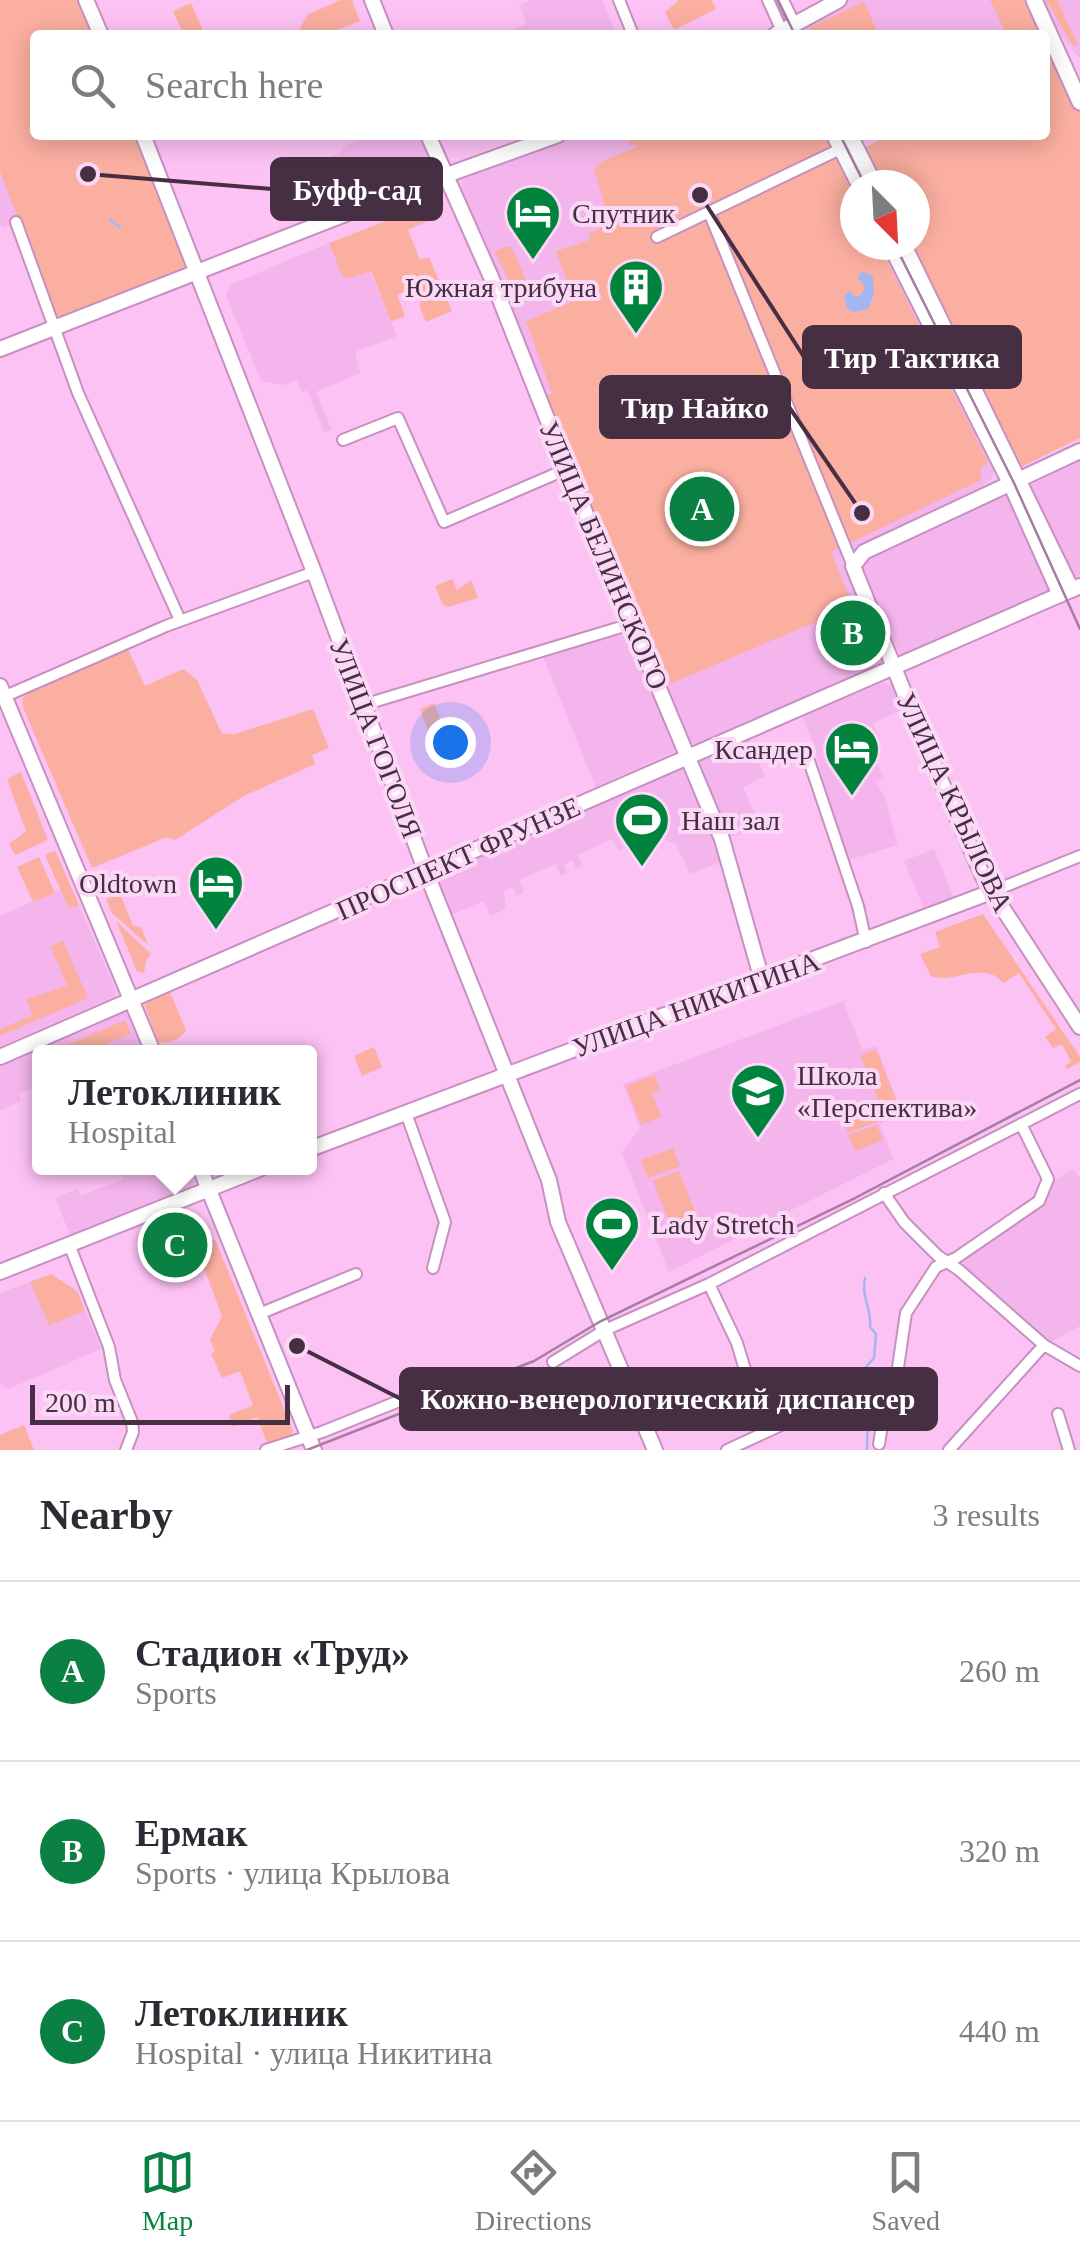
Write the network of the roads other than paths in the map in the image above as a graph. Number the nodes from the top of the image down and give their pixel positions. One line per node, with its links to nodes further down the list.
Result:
1 (86, 0): 8 (street)
2 (372, 0): 9 (street)
3 (619, 0): 10 (street)
4 (768, 0): 11 (street)
5 (783, 0): 12 (street)
6 (839, 0): 13 (street)
7 (1034, 0): 14 (main road)
8 (99, 30)
9 (384, 30)
10 (632, 30)
11 (786, 30)
12 (787, 30)
13 (790, 30)
14 (1049, 30)
15 (1050, 32): 16 (main road)
16 (1056, 44): 17 (main road); 18 (main road)
17 (1080, 78)
18 (1080, 102)
19 (144, 140): 33 (street, УЛИЦА ГОГОЛЯ)
20 (430, 140): 27 (street, УЛИЦА БЕЛИНСКОГО)
21 (544, 140): 27 (street)
22 (837, 140): 25 (street)
23 (852, 140): 26 (street)
24 (834, 152): 28 (street)
25 (852, 170)
26 (867, 170)
27 (447, 176): 33 (street); 38 (street, УЛИЦА БЕЛИНСКОГО)
28 (709, 212): 30 (street); 40 (street)
29 (16, 222): 34 (street)
30 (657, 237)
31 (898, 260): 39 (street)
32 (911, 260): 39 (street)
33 (197, 272): 34 (street); 41 (street, УЛИЦА ГОГОЛЯ)
34 (54, 329): 35 (street); 43 (street)
35 (0, 350)
36 (343, 440): 38 (street)
37 (1080, 451): 39 (street)
38 (567, 469): 44 (street, УЛИЦА БЕЛИНСКОГО)
39 (1016, 482): 40 (street); 42 (street)
40 (854, 566): 45 (street, УЛИЦА КРЫЛОВА)
41 (314, 572): 43 (street); 47 (street, УЛИЦА ГОГОЛЯ)
42 (1071, 590): 45 (street, ПРОСПЕКТ ФРУНЗЕ)
43 (180, 620): 46 (street)
44 (631, 624): 47 (street); 49 (street, УЛИЦА БЕЛИНСКОГО)
45 (894, 669): 49 (street, ПРОСПЕКТ ФРУНЗЕ); 52 (street, УЛИЦА КРЫЛОВА)
46 (2, 694): 55 (street)
47 (363, 705): 51 (street, УЛИЦА ГОГОЛЯ)
48 (806, 752): 53 (street)
49 (688, 756): 51 (street, ПРОСПЕКТ ФРУНЗЕ); 54 (street, УЛИЦА БЕЛИНСКОГО)
50 (1080, 856): 52 (street, УЛИЦА НИКИТИНА)
51 (426, 872): 55 (street, ПРОСПЕКТ ФРУНЗЕ); 59 (street, УЛИЦА ГОГОЛЯ)
52 (991, 892): 53 (street, УЛИЦА НИКИТИНА); 56 (street, УЛИЦА КРЫЛОВА)
53 (866, 942): 54 (street, УЛИЦА НИКИТИНА)
54 (762, 980): 59 (street, УЛИЦА НИКИТИНА)
55 (132, 999): 57 (street); 58 (street, ПРОСПЕКТ ФРУНЗЕ)
56 (1080, 1028)
57 (150, 1045)
58 (0, 1057)
59 (508, 1075): 61 (street, УЛИЦА НИКИТИНА); 75 (street, УЛИЦА ГОГОЛЯ)
60 (1080, 1094): 62 (street)
61 (406, 1113): 63 (street, УЛИЦА НИКИТИНА); 70 (street)
62 (1021, 1124): 67 (street); 69 (street)
63 (317, 1146)
64 (203, 1175): 66 (street)
65 (243, 1175): 66 (street)
66 (208, 1188): 68 (street); 74 (street)
67 (884, 1194): 69 (street); 73 (street)
68 (69, 1244): 71 (street); 85 (street)
69 (945, 1262): 76 (street); 84 (street)
70 (433, 1268)
71 (0, 1272)
72 (356, 1274): 74 (street)
73 (710, 1284): 75 (street); 82 (street)
74 (259, 1314): 83 (street)
75 (605, 1330): 77 (street); 87 (street, УЛИЦА ГОГОЛЯ)
76 (1044, 1345): 78 (street); 89 (street)
77 (553, 1362)
78 (1080, 1366)
79 (414, 1395): 83 (street)
80 (1058, 1414): 90 (street)
81 (801, 1416): 82 (street)
82 (768, 1431): 88 (street)
83 (311, 1443): 86 (street)
84 (878, 1444)
85 (126, 1450)
86 (266, 1450)
87 (655, 1450)
88 (727, 1450)
89 (949, 1450)
90 (1069, 1450)

